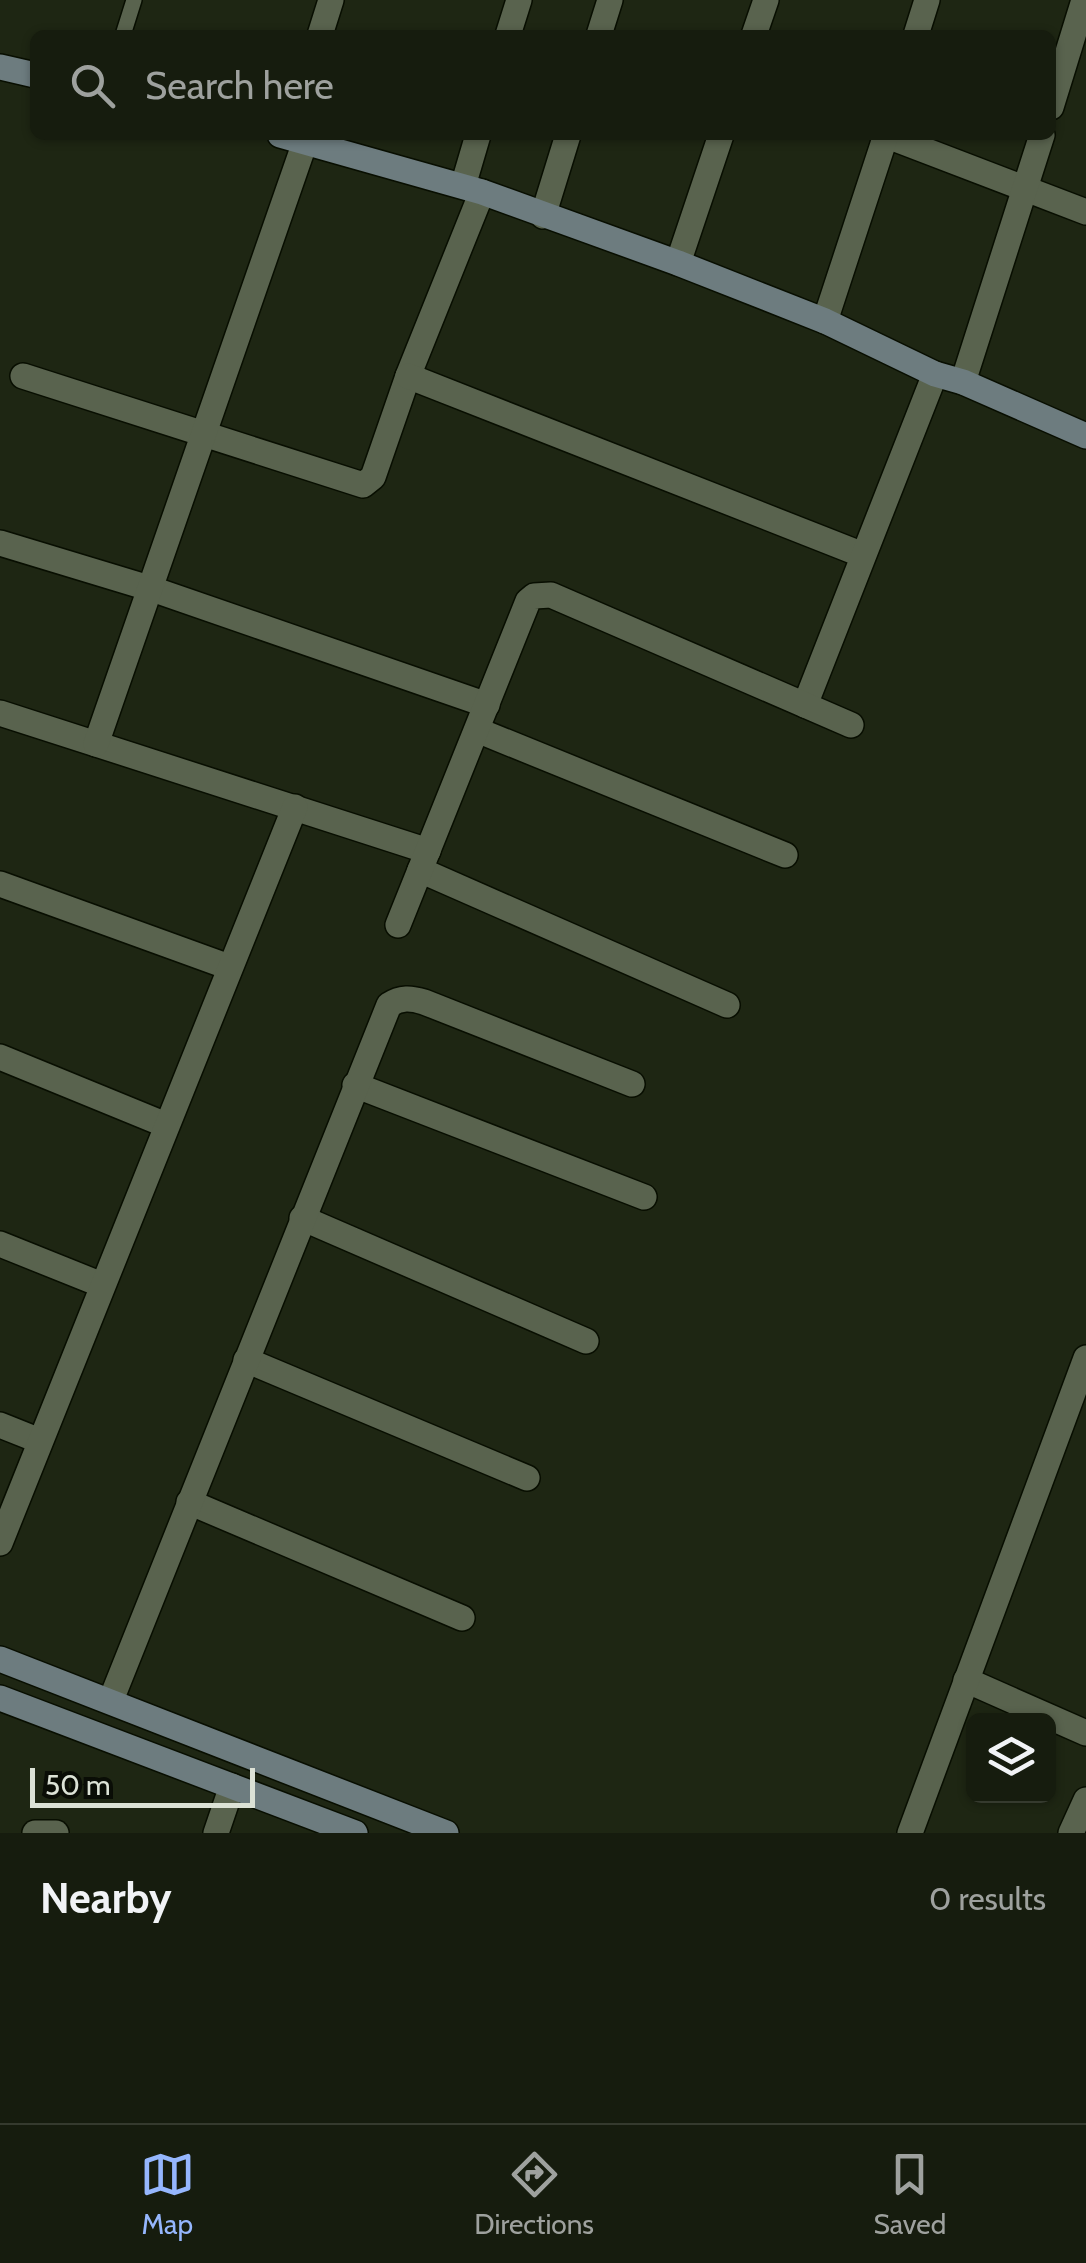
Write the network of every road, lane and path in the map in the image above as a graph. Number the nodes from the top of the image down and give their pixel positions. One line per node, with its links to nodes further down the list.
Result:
1 (134, 0): 8 (lane)
2 (331, 0): 9 (street)
3 (519, 0): 10 (street)
4 (610, 0): 11 (street)
5 (766, 0): 12 (street)
6 (926, 0): 13 (street)
7 (1084, 0): 16 (street)
8 (125, 30)
9 (322, 30)
10 (510, 30)
11 (609, 30)
12 (756, 30)
13 (917, 30)
14 (0, 67): 15 (street)
15 (30, 74)
16 (1056, 91)
17 (290, 140): 35 (street)
18 (301, 140): 25 (street)
19 (477, 140): 25 (street)
20 (566, 140): 28 (street)
21 (719, 140): 29 (street)
22 (884, 140): 30 (street)
23 (899, 140): 26 (street)
24 (1041, 140): 26 (street)
25 (472, 189): 28 (street); 33 (street)
26 (1026, 189): 27 (street); 34 (street)
27 (1086, 212)
28 (543, 216): 29 (street)
29 (678, 264): 30 (street)
30 (825, 321): 31 (street)
31 (936, 374): 34 (street); 38 (street)
32 (23, 376): 35 (street)
33 (408, 376): 35 (street); 38 (street)
34 (963, 382): 36 (street)
35 (204, 435): 39 (street)
36 (1086, 436)
37 (0, 543): 39 (street)
38 (863, 555): 41 (street)
39 (152, 589): 40 (street); 45 (street)
40 (487, 705): 41 (street); 44 (street)
41 (806, 705): 43 (street)
42 (0, 713): 45 (street)
43 (851, 725)
44 (476, 730): 47 (street); 48 (street)
45 (96, 744): 46 (street)
46 (295, 807): 48 (street); 51 (street)
47 (785, 855)
48 (424, 861): 50 (street); 52 (street)
49 (0, 884): 51 (street)
50 (398, 925)
51 (228, 967): 56 (street)
52 (727, 1005)
53 (0, 1057): 56 (street)
54 (355, 1084): 55 (street); 57 (street); 58 (street)
55 (632, 1084)
56 (166, 1125): 60 (street)
57 (644, 1197)
58 (302, 1218): 61 (street); 63 (street)
59 (0, 1244): 60 (street)
60 (102, 1285): 65 (street)
61 (586, 1341)
62 (1086, 1358): 71 (street)
63 (246, 1360): 66 (street); 67 (street)
64 (0, 1425): 65 (street)
65 (40, 1441): 68 (street)
66 (527, 1478)
67 (190, 1502): 69 (street); 73 (street)
68 (0, 1543)
69 (462, 1618)
70 (0, 1659): 73 (street)
71 (966, 1680): 74 (street); 82 (street)
72 (0, 1698): 75 (street)
73 (112, 1700): 81 (street)
74 (1086, 1733)
75 (232, 1786): 79 (street); 80 (street)
76 (1086, 1800): 83 (street)
77 (35, 1833): 78 (street)
78 (56, 1833)
79 (216, 1833)
80 (355, 1833)
81 (446, 1833)
82 (910, 1833)
83 (1071, 1833)

